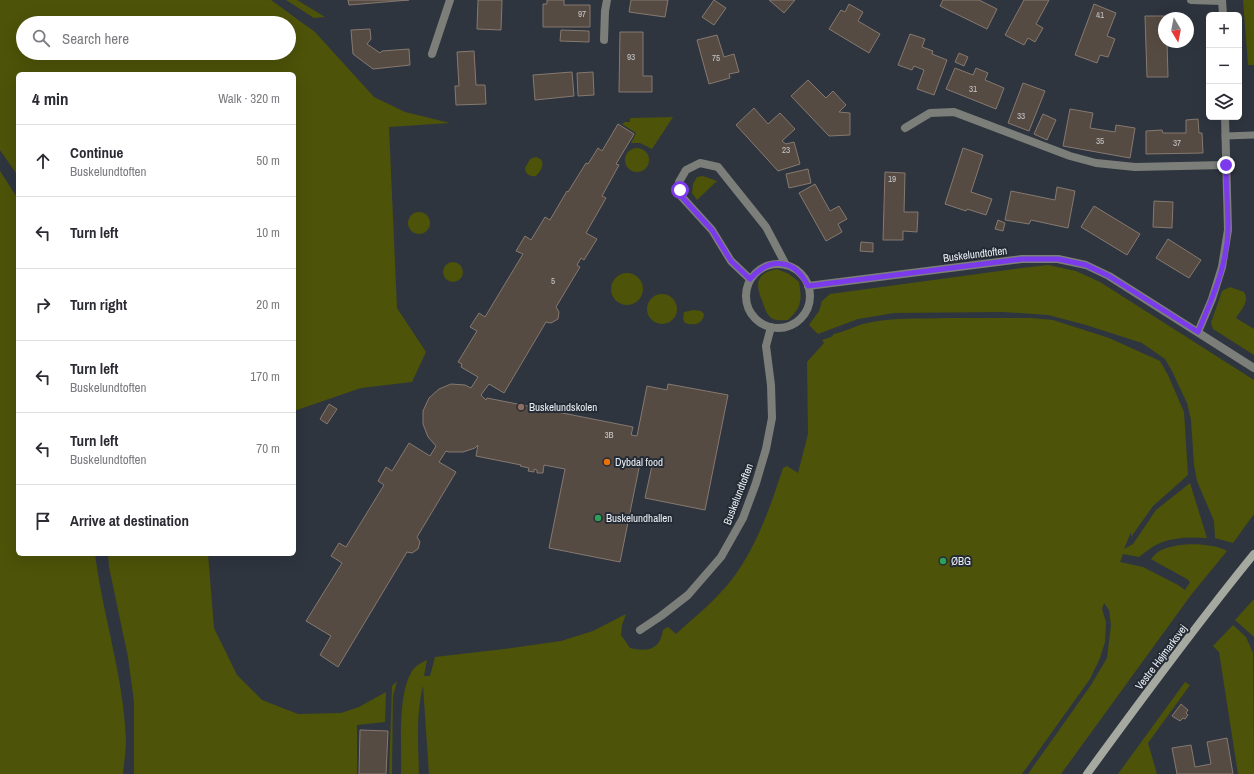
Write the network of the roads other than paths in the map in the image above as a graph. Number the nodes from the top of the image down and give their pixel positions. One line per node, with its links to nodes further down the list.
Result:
1 (450, 0): 7 (street)
2 (607, 0): 6 (street)
3 (1191, 0): 4 (street)
4 (1222, 1): 5 (street)
5 (1223, 12)
6 (604, 40)
7 (432, 54)
8 (1225, 120): 11 (street)
9 (905, 128): 12 (street)
10 (1254, 135): 11 (lane)
11 (1225, 136): 12 (street)
12 (1226, 165): 17 (street)
13 (786, 265): 14 (street); 14 (street); 15 (street)
14 (750, 279): 16 (street)
15 (808, 286): 16 (street); 17 (street, Buskelundtoften)
16 (772, 327): 20 (street, Buskelundtoften)
17 (1198, 332): 18 (street, Buskelundtoften)
18 (1254, 368)
19 (1254, 554): 21 (street, Vestre Højmarksvej)
20 (640, 630)
21 (1087, 774)

